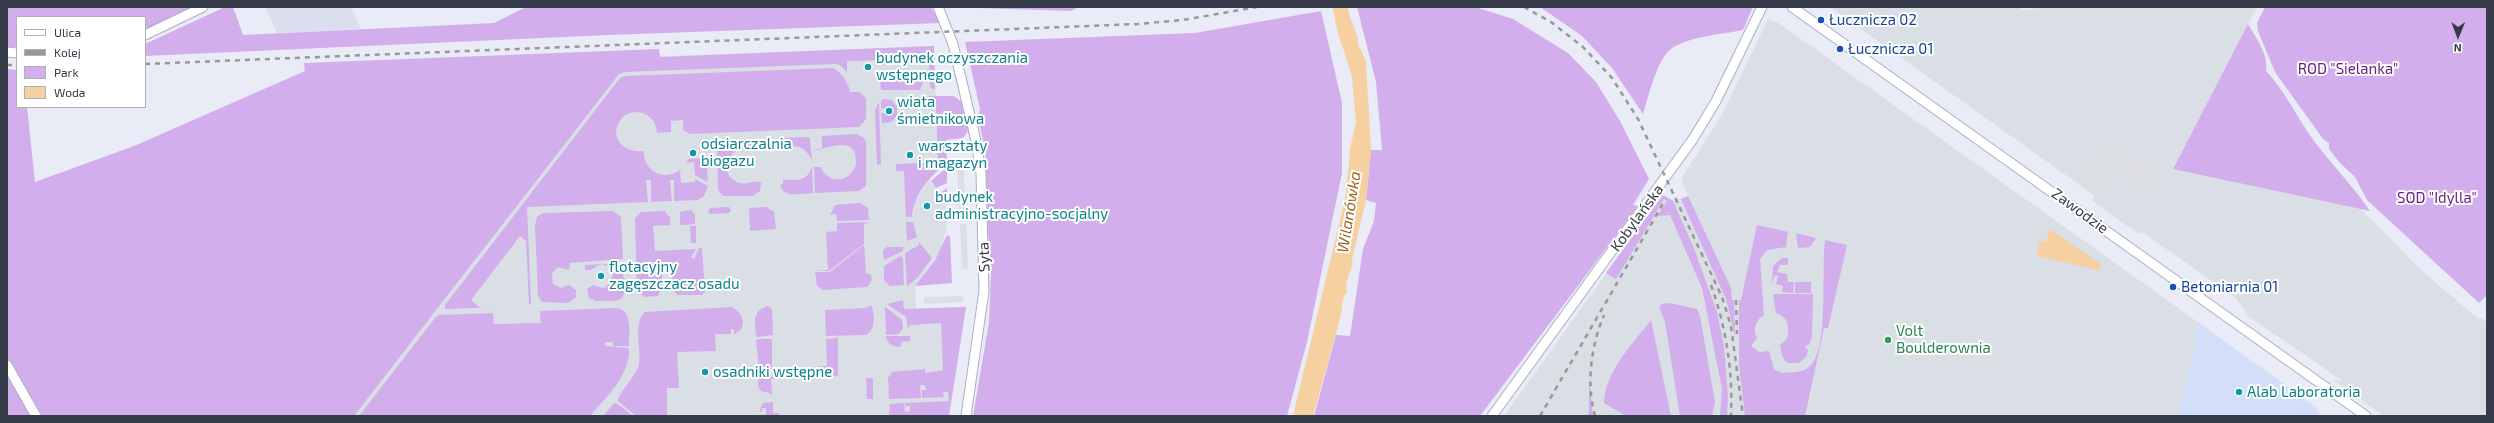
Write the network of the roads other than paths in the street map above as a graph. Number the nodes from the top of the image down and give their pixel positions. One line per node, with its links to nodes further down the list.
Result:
1 (204, 7): 5 (street)
2 (938, 7): 8 (street, Syta)
3 (1762, 7): 9 (street, Kobylańska)
4 (1792, 7): 10 (street, Zawodzie)
5 (146, 35)
6 (7, 365): 7 (street)
7 (36, 416)
8 (966, 416)
9 (1492, 416)
10 (2366, 416)

